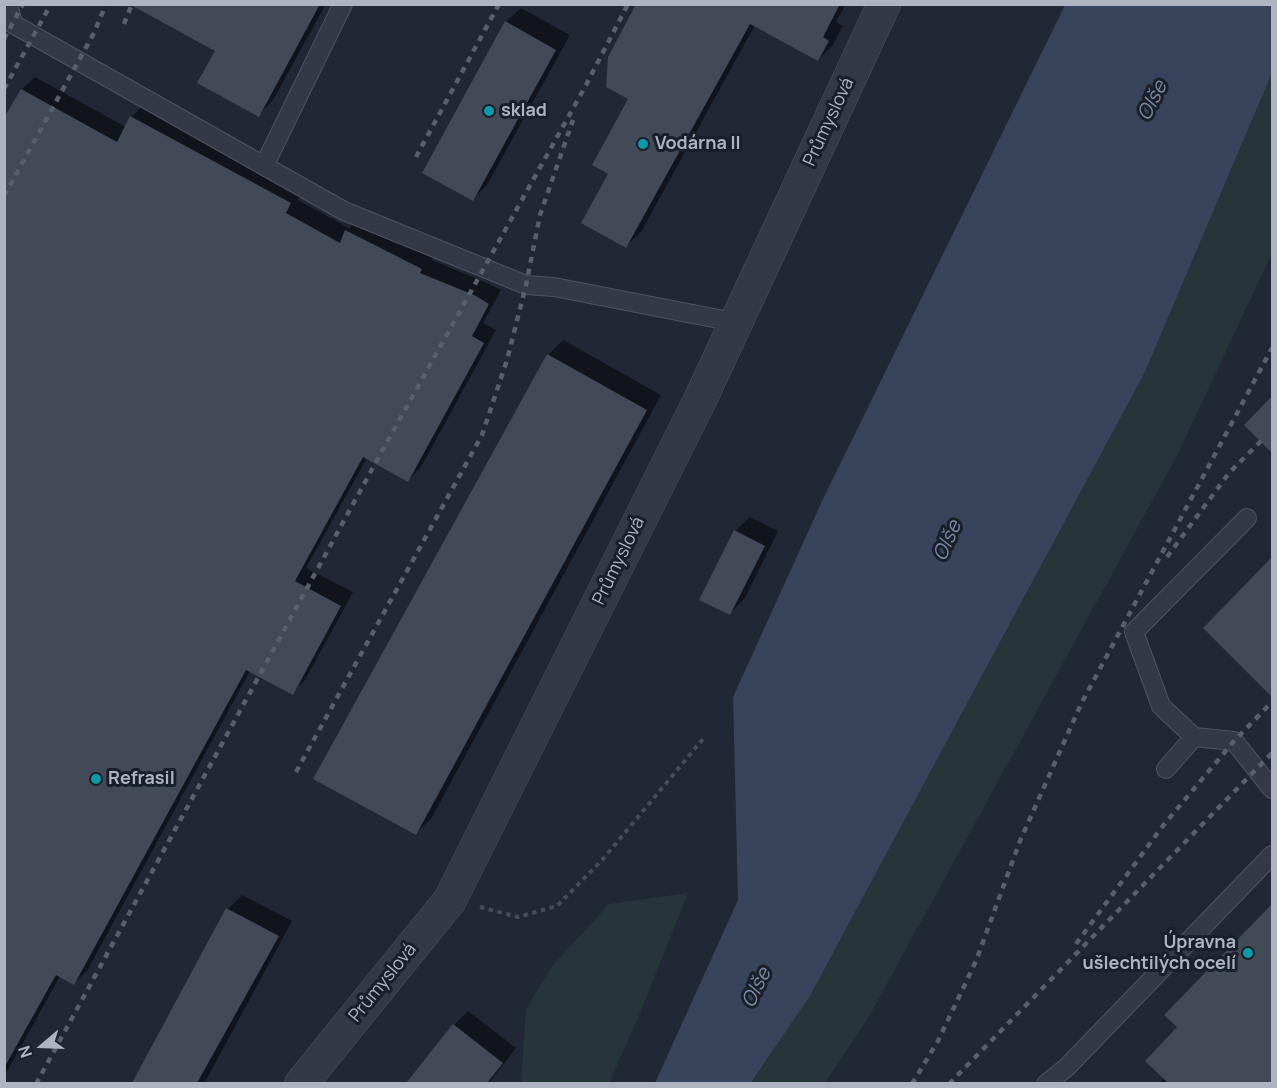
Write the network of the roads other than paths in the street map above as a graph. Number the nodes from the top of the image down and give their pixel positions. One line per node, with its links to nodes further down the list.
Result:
1 (8, 4): 4 (lane)
2 (343, 4): 4 (lane)
3 (884, 4): 5 (street, Průmyslová)
4 (264, 166): 5 (lane)
5 (734, 322): 11 (street, Průmyslová)
6 (1246, 518): 7 (lane)
7 (1194, 737): 8 (lane); 9 (lane)
8 (1166, 769)
9 (1272, 789)
10 (1272, 855): 12 (lane)
11 (301, 1083)
12 (1046, 1083)

